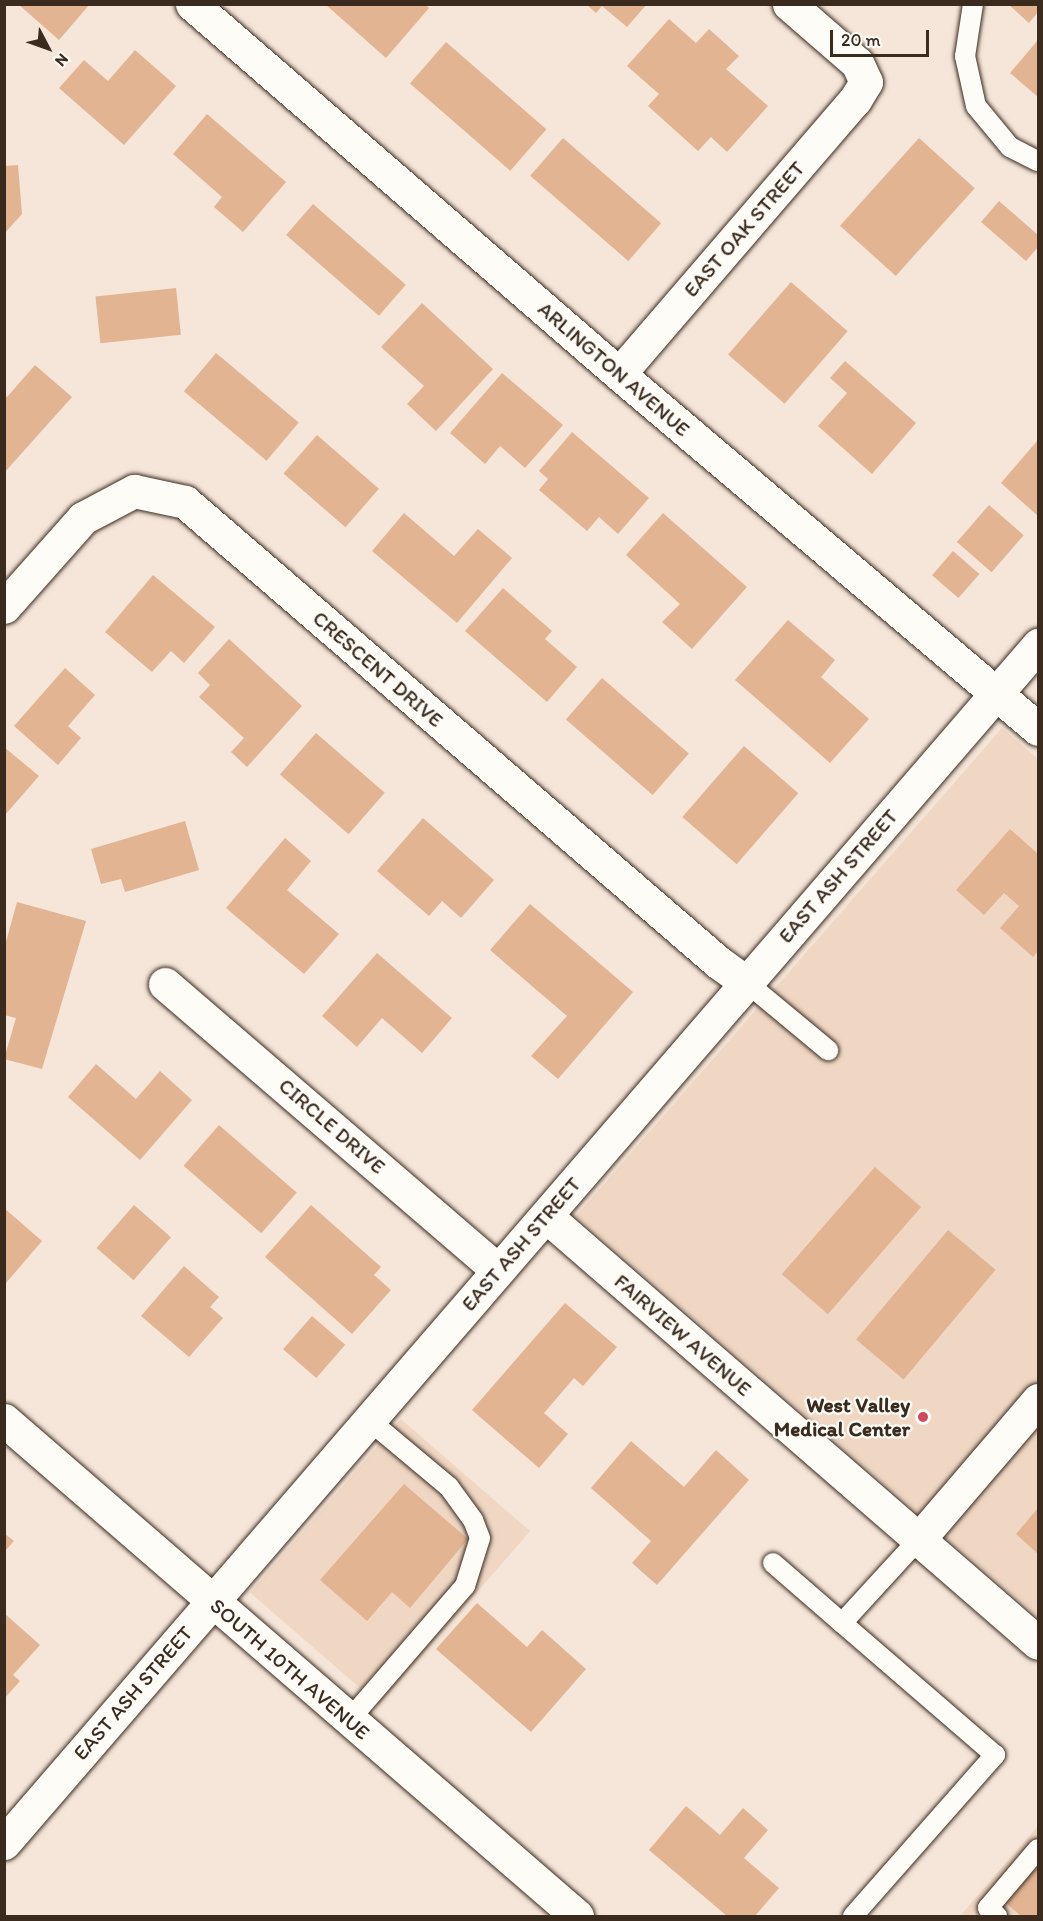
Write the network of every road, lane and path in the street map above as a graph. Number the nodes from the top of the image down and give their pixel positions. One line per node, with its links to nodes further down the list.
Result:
1 (192, 4): 5 (street, ARLINGTON AVENUE)
2 (789, 4): 5 (street, EAST OAK STREET)
3 (973, 4): 4 (lane)
4 (1038, 161)
5 (619, 374): 8 (street, ARLINGTON AVENUE)
6 (4, 607): 10 (street, CRESCENT DRIVE)
7 (1038, 645): 8 (street, EAST ASH STREET)
8 (996, 694): 9 (street, ARLINGTON AVENUE); 10 (street, EAST ASH STREET)
9 (1038, 729)
10 (746, 982): 12 (lane); 13 (street, EAST ASH STREET)
11 (165, 984): 14 (street, CIRCLE DRIVE)
12 (828, 1050)
13 (546, 1216): 14 (street, EAST ASH STREET); 18 (street, FAIRVIEW AVENUE)
14 (498, 1270): 17 (street, EAST ASH STREET)
15 (1038, 1400): 18 (street)
16 (4, 1420): 20 (street, SOUTH 10TH AVENUE)
17 (369, 1420): 20 (street, EAST ASH STREET); 23 (lane)
18 (919, 1539): 21 (lane); 22 (street, FAIRVIEW AVENUE)
19 (773, 1563): 21 (lane)
20 (212, 1601): 23 (street, SOUTH 10TH AVENUE); 24 (street, EAST ASH STREET)
21 (842, 1623): 27 (lane)
22 (1038, 1643)
23 (350, 1719): 26 (street, SOUTH 10TH AVENUE)
24 (4, 1844)
25 (1038, 1849): 28 (lane)
26 (577, 1917)
27 (853, 1917)
28 (997, 1917)

